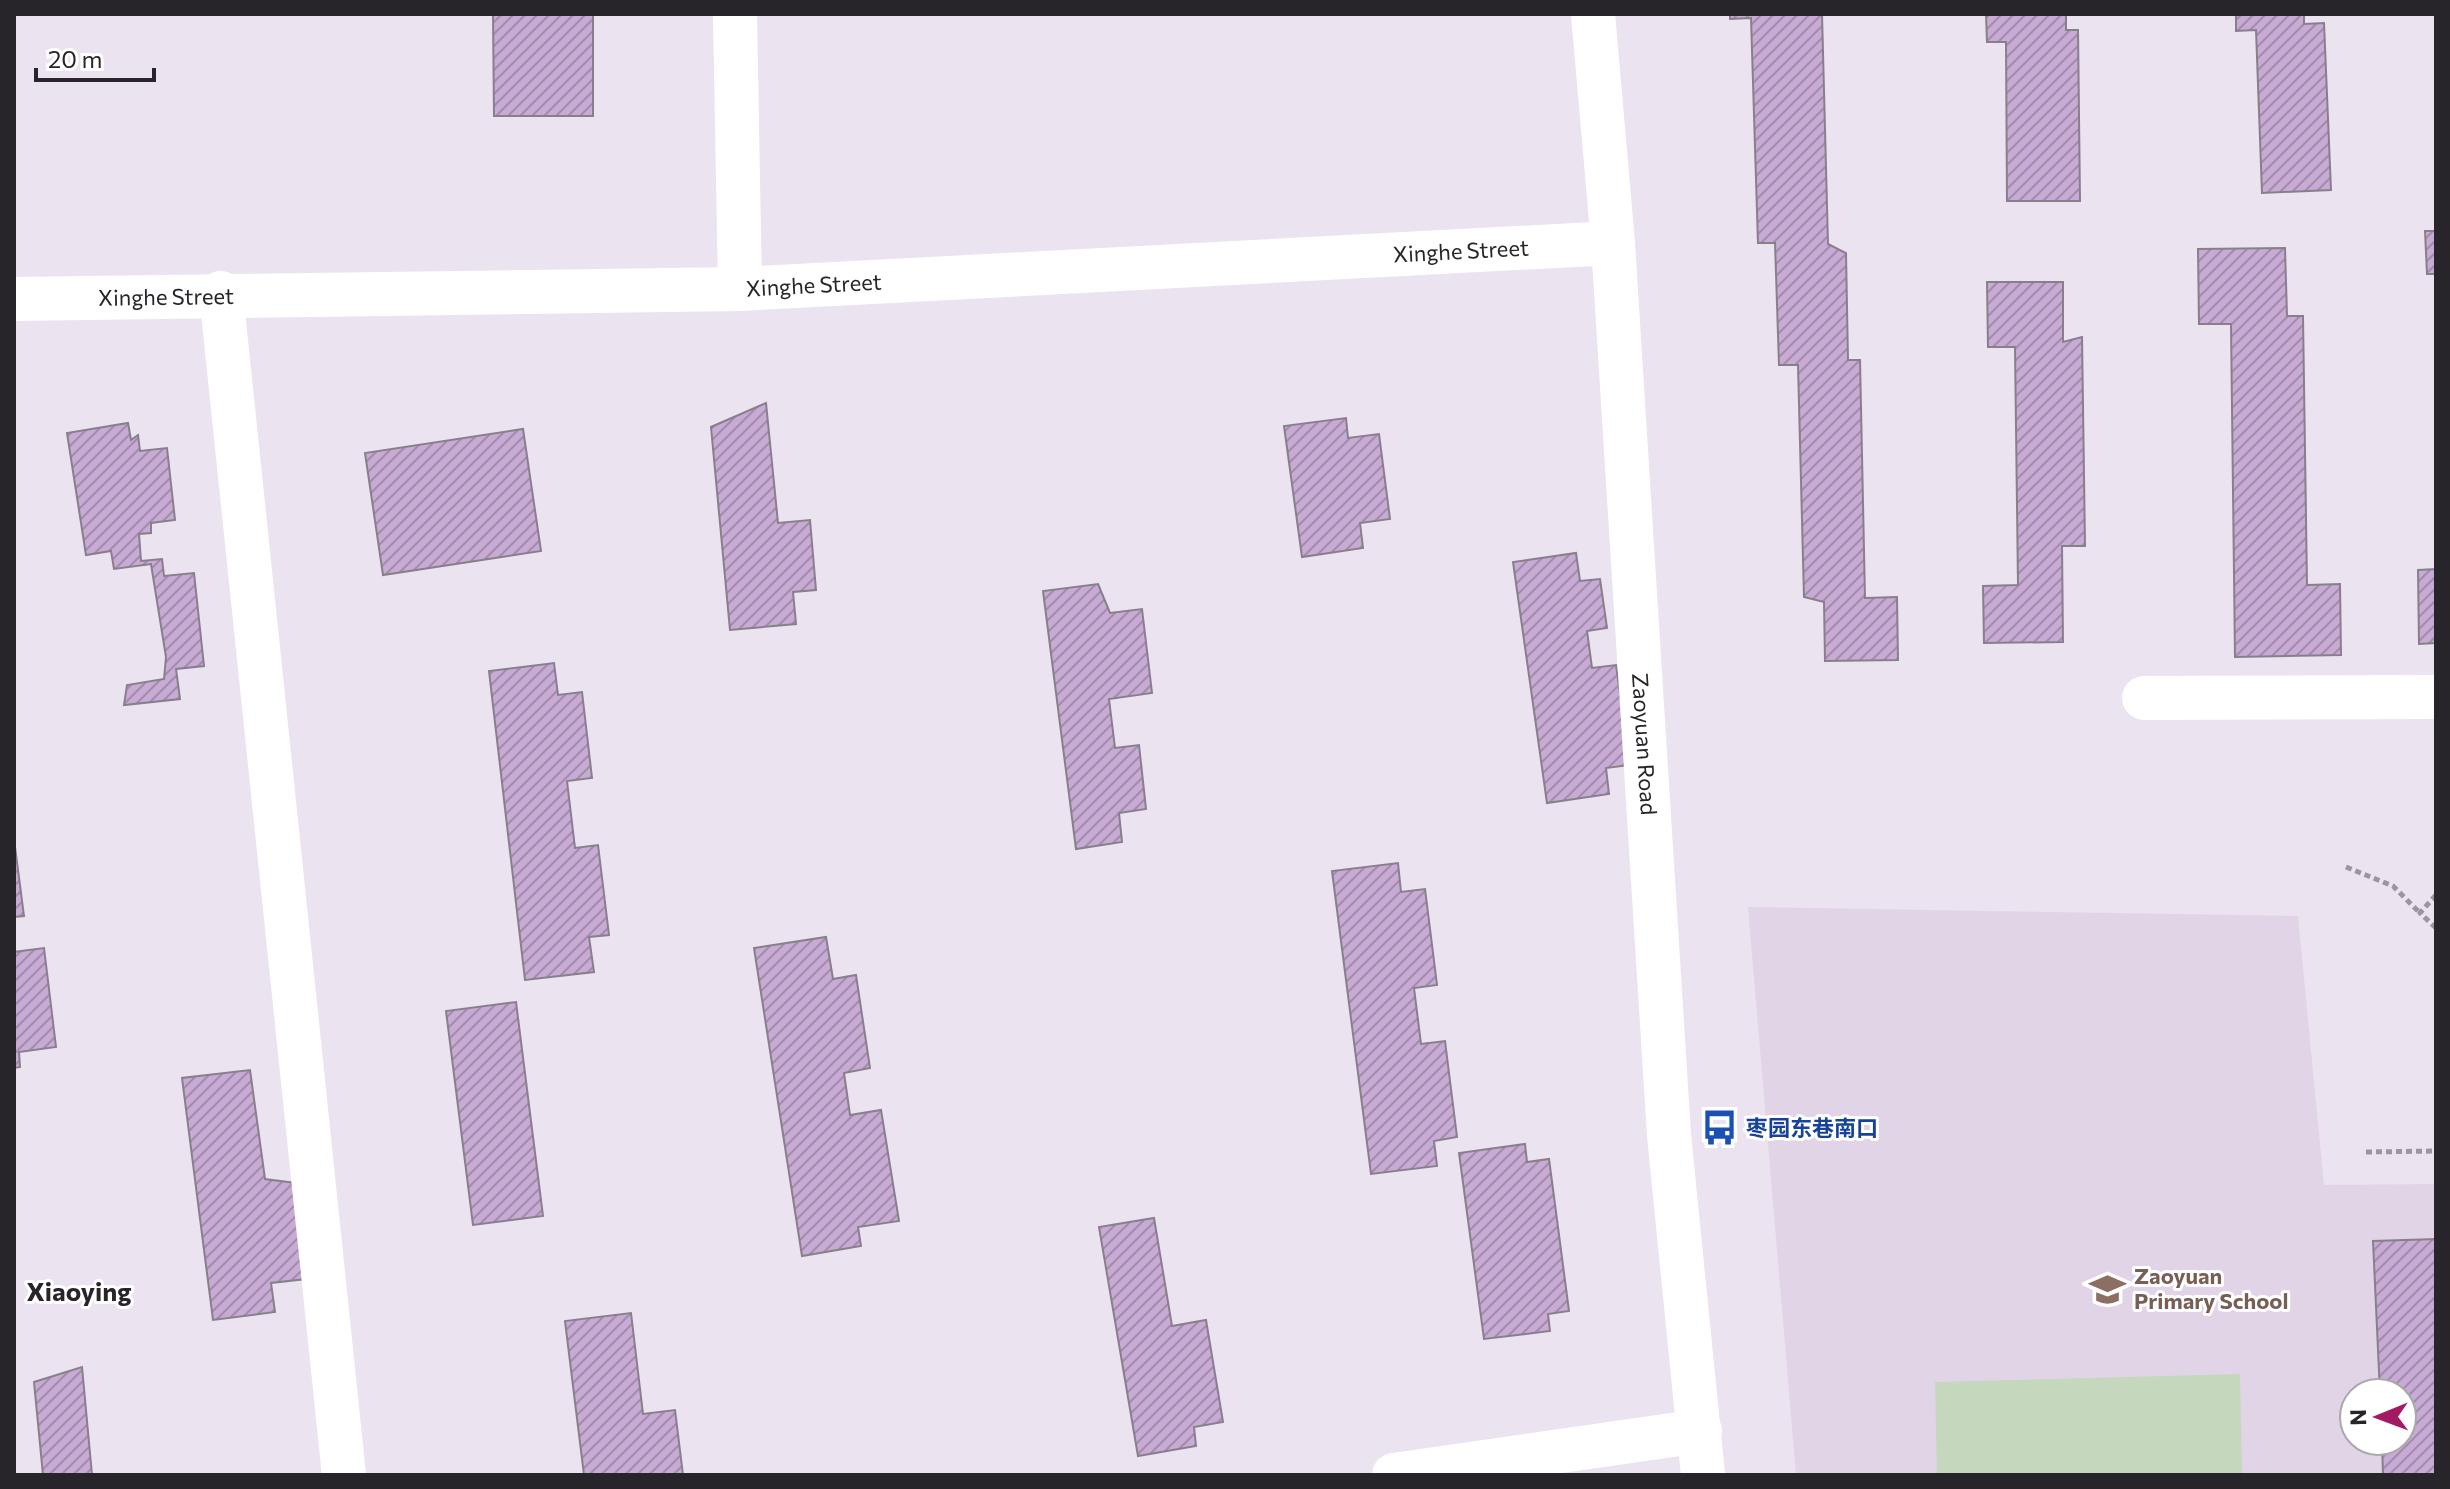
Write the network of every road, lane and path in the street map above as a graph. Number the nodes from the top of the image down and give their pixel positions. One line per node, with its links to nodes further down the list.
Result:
1 (735, 14): 4 (street)
2 (1593, 14): 3 (street, Zaoyuan Road)
3 (1613, 243): 4 (street, Xinghe Street); 15 (street, Zaoyuan Road)
4 (740, 289): 5 (street, Xinghe Street)
5 (221, 293): 6 (street, Xinghe Street); 16 (street)
6 (14, 299)
7 (2436, 697): 8 (street)
8 (2144, 698)
9 (2346, 867): 11 (path)
10 (2436, 895): 11 (path)
11 (2420, 913): 12 (path)
12 (2436, 928)
13 (2436, 1151): 14 (path)
14 (2366, 1152)
15 (1700, 1431): 17 (street); 18 (street, Zaoyuan Road)
16 (344, 1475)
17 (1394, 1475)
18 (1703, 1475)

